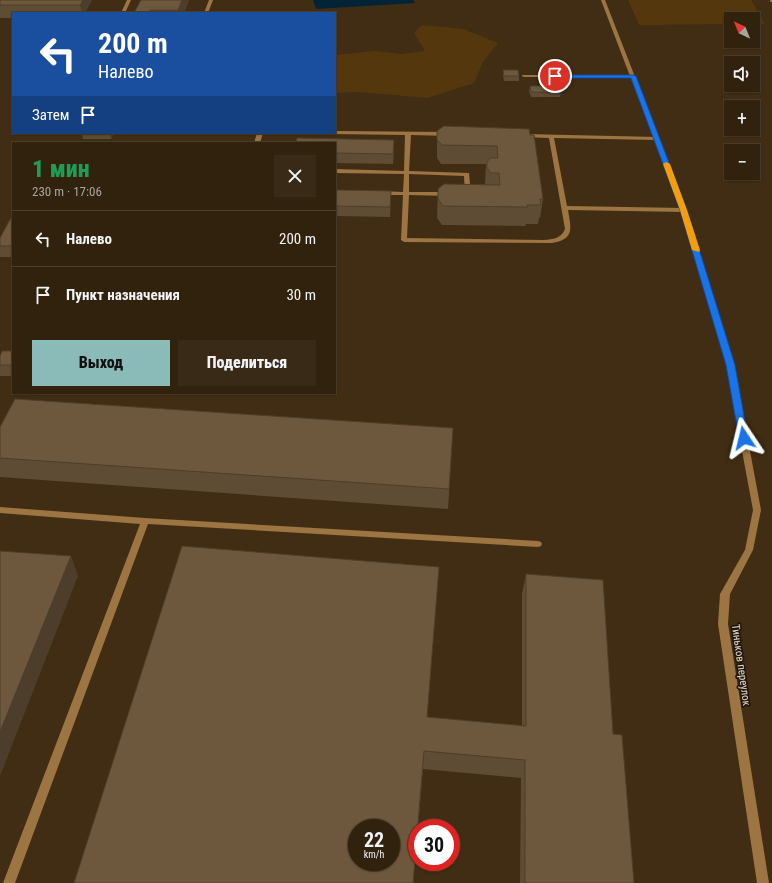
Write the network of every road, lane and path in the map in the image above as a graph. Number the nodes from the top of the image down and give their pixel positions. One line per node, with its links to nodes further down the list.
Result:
1 (129, 0): 4 (street)
2 (211, 0): 5 (street)
3 (603, 0): 7 (street, Тиньков переулок)
4 (123, 12)
5 (206, 12)
6 (524, 76): 7 (street)
7 (633, 76): 13 (street, Тиньков переулок)
8 (336, 133): 9 (street)
9 (408, 134): 10 (street); 15 (street)
10 (456, 134)
11 (519, 136): 12 (street)
12 (551, 136): 13 (street); 20 (street)
13 (656, 138): 21 (street, Тиньков переулок)
14 (336, 171): 15 (street)
15 (406, 172): 17 (street); 19 (street)
16 (374, 193): 17 (street)
17 (406, 193): 18 (street); 20 (street)
18 (453, 194)
19 (460, 194)
20 (564, 208): 21 (street)
21 (684, 210): 26 (street, Тиньков переулок)
22 (0, 510): 23 (street)
23 (145, 521): 24 (street); 25 (street)
24 (538, 544)
25 (9, 883)
26 (763, 883)

